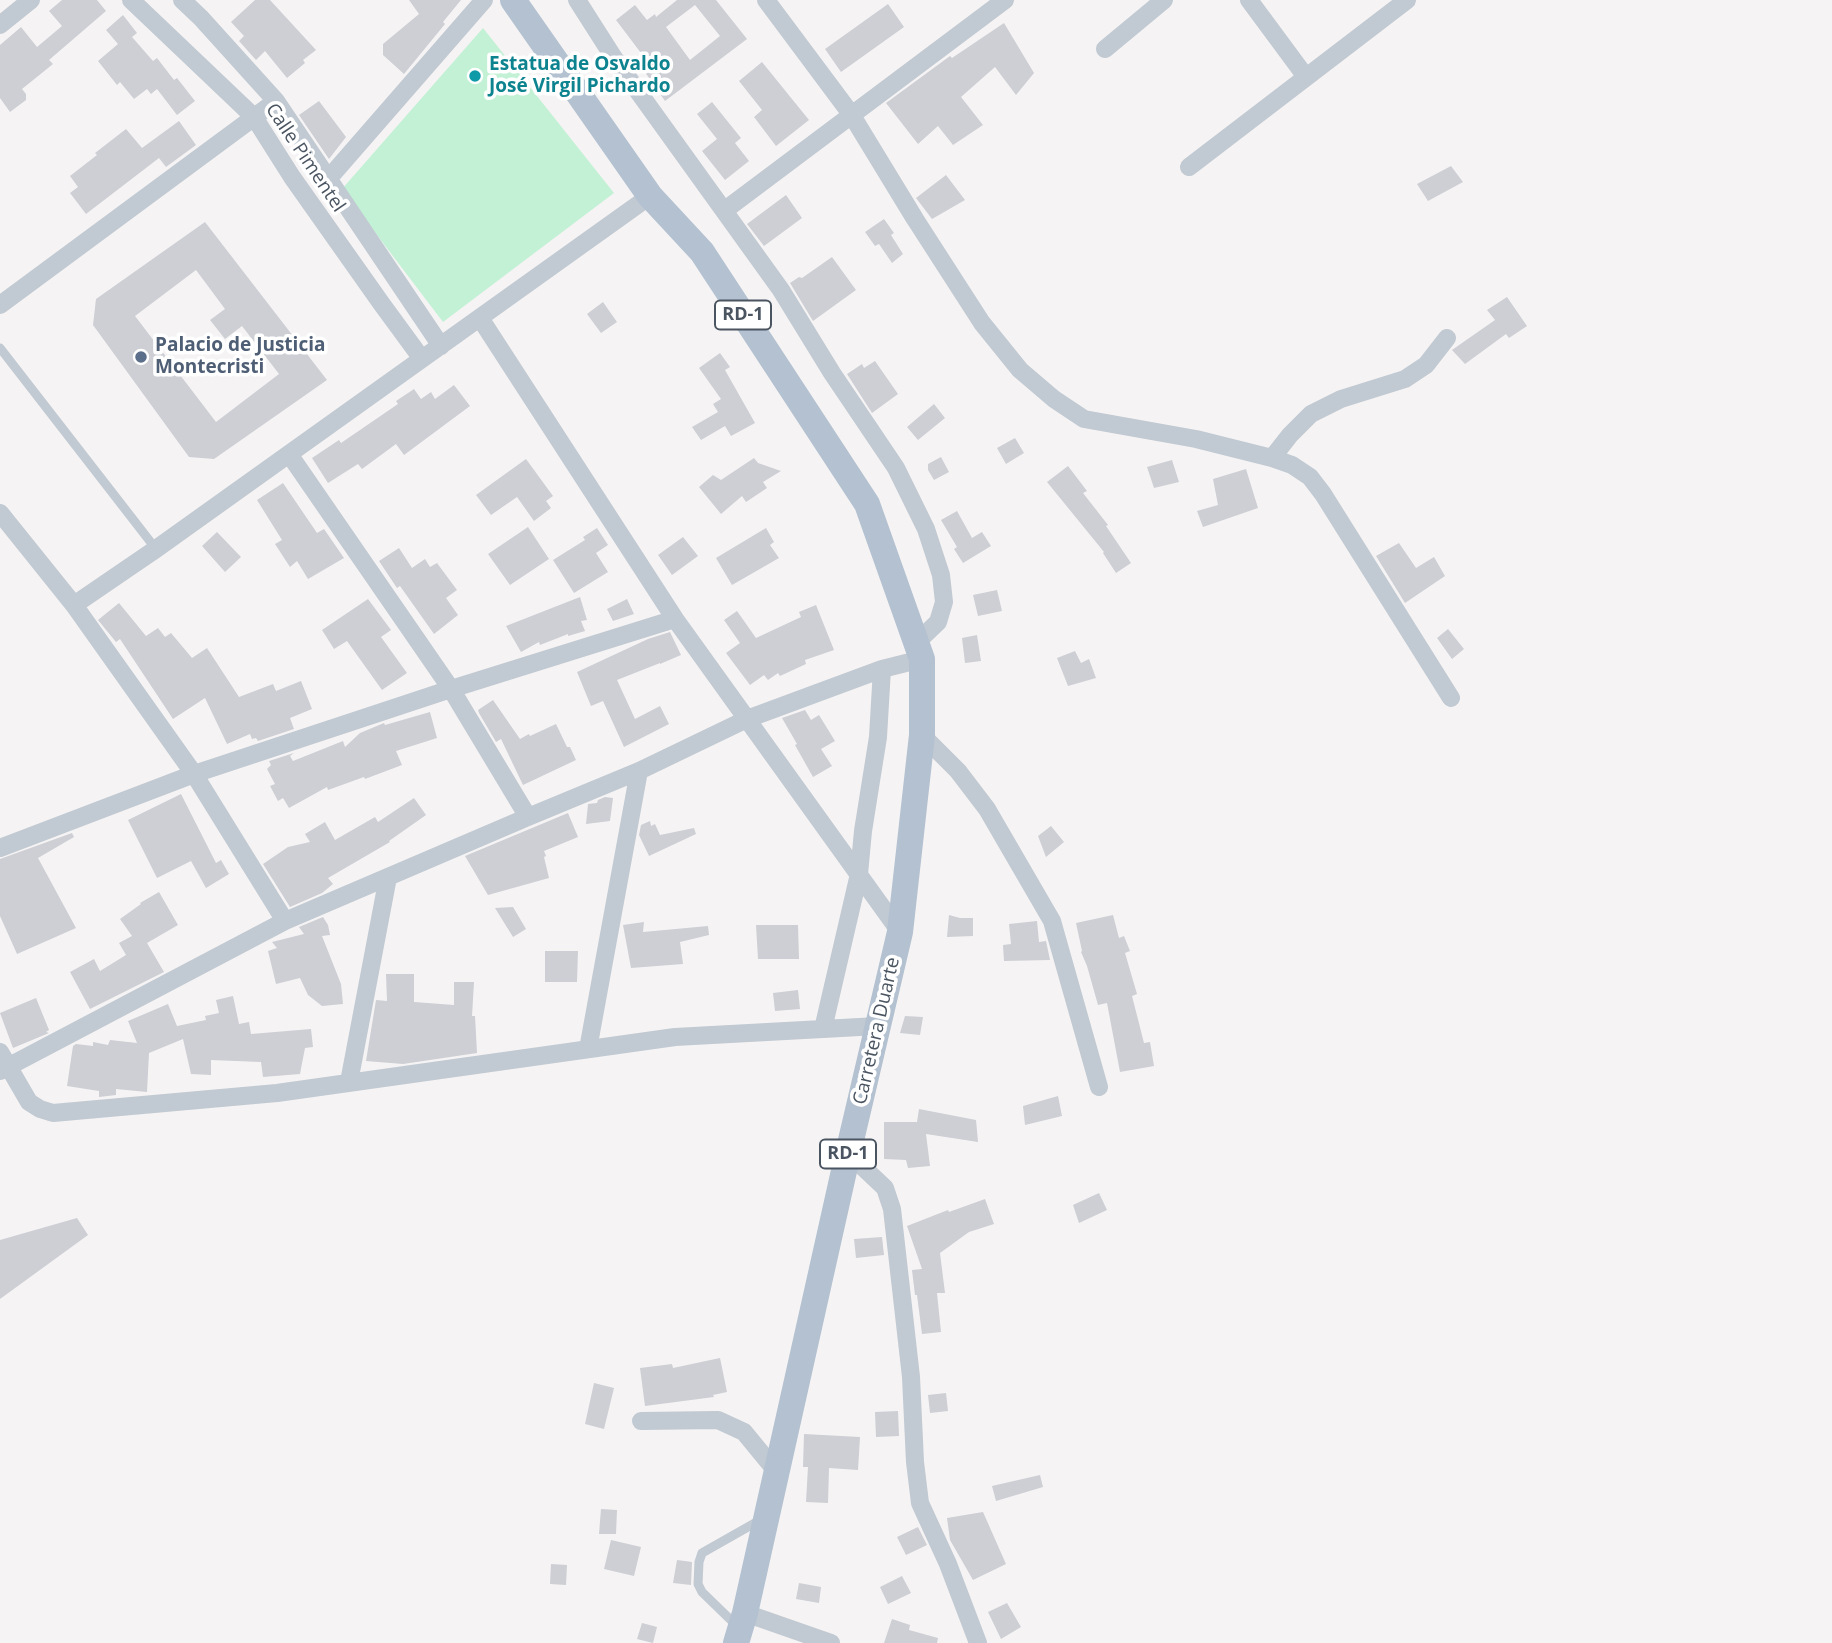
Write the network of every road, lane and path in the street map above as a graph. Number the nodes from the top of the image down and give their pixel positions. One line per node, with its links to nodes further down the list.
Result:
1 (30, 0): 12 (street)
2 (131, 0): 17 (street, Calle Pimentel)
3 (182, 0): 15 (street, Calle Pimentel)
4 (484, 0): 19 (street)
5 (513, 0): 20 (main road, RD-1)
6 (577, 0): 21 (street)
7 (766, 0): 16 (street)
8 (1005, 0): 16 (street)
9 (1164, 0): 13 (street)
10 (1249, 0): 14 (street)
11 (1407, 0): 14 (street)
12 (0, 25)
13 (1105, 49)
14 (1306, 77): 18 (street)
15 (276, 101): 17 (street); 19 (street, Calle Pimentel)
16 (851, 114): 21 (street); 29 (street)
17 (254, 117): 22 (street); 27 (street, Calle Pimentel)
18 (1189, 167)
19 (329, 178): 25 (street, Calle Pimentel)
20 (650, 196): 23 (street); 34 (main road, RD-1)
21 (724, 210): 34 (street)
22 (0, 304)
23 (480, 318): 25 (street); 33 (street)
24 (1447, 338): 29 (street)
25 (441, 346): 27 (street)
26 (0, 348): 31 (lane)
27 (422, 359): 28 (street)
28 (289, 454): 31 (street); 36 (street)
29 (1272, 458): 37 (street)
30 (0, 513): 32 (street)
31 (156, 549): 32 (street)
32 (74, 605): 41 (street)
33 (675, 619): 36 (street); 38 (street)
34 (919, 651): 35 (street); 39 (main road, Carretera Duarte / RD-1)
35 (882, 669): 38 (street); 44 (street)
36 (451, 689): 41 (street); 42 (street)
37 (1451, 698)
38 (747, 719): 40 (street); 44 (street)
39 (922, 735): 47 (main road, Carretera Duarte / RD-1); 53 (street)
40 (639, 771): 42 (street); 50 (street)
41 (194, 774): 43 (street); 46 (street)
42 (528, 817): 45 (street)
43 (0, 848)
44 (859, 874): 47 (street); 49 (street)
45 (388, 877): 46 (street); 52 (street)
46 (285, 921): 51 (street)
47 (901, 932): 48 (main road, Carretera Duarte / RD-1)
48 (878, 1026): 49 (street); 54 (main road, Carretera Duarte / RD-1)
49 (823, 1029): 50 (street)
50 (588, 1049): 52 (street)
51 (3, 1063): 52 (street)
52 (349, 1082)
53 (1099, 1087)
54 (848, 1153): 56 (main road, Carretera Duarte / RD-1); 60 (street)
55 (641, 1421): 56 (street)
56 (776, 1471): 57 (main road, Carretera Duarte / RD-1)
57 (766, 1516): 58 (main road, Carretera Duarte / RD-1); 58 (lane)
58 (740, 1628): 59 (street)
59 (831, 1643)
60 (978, 1643)

